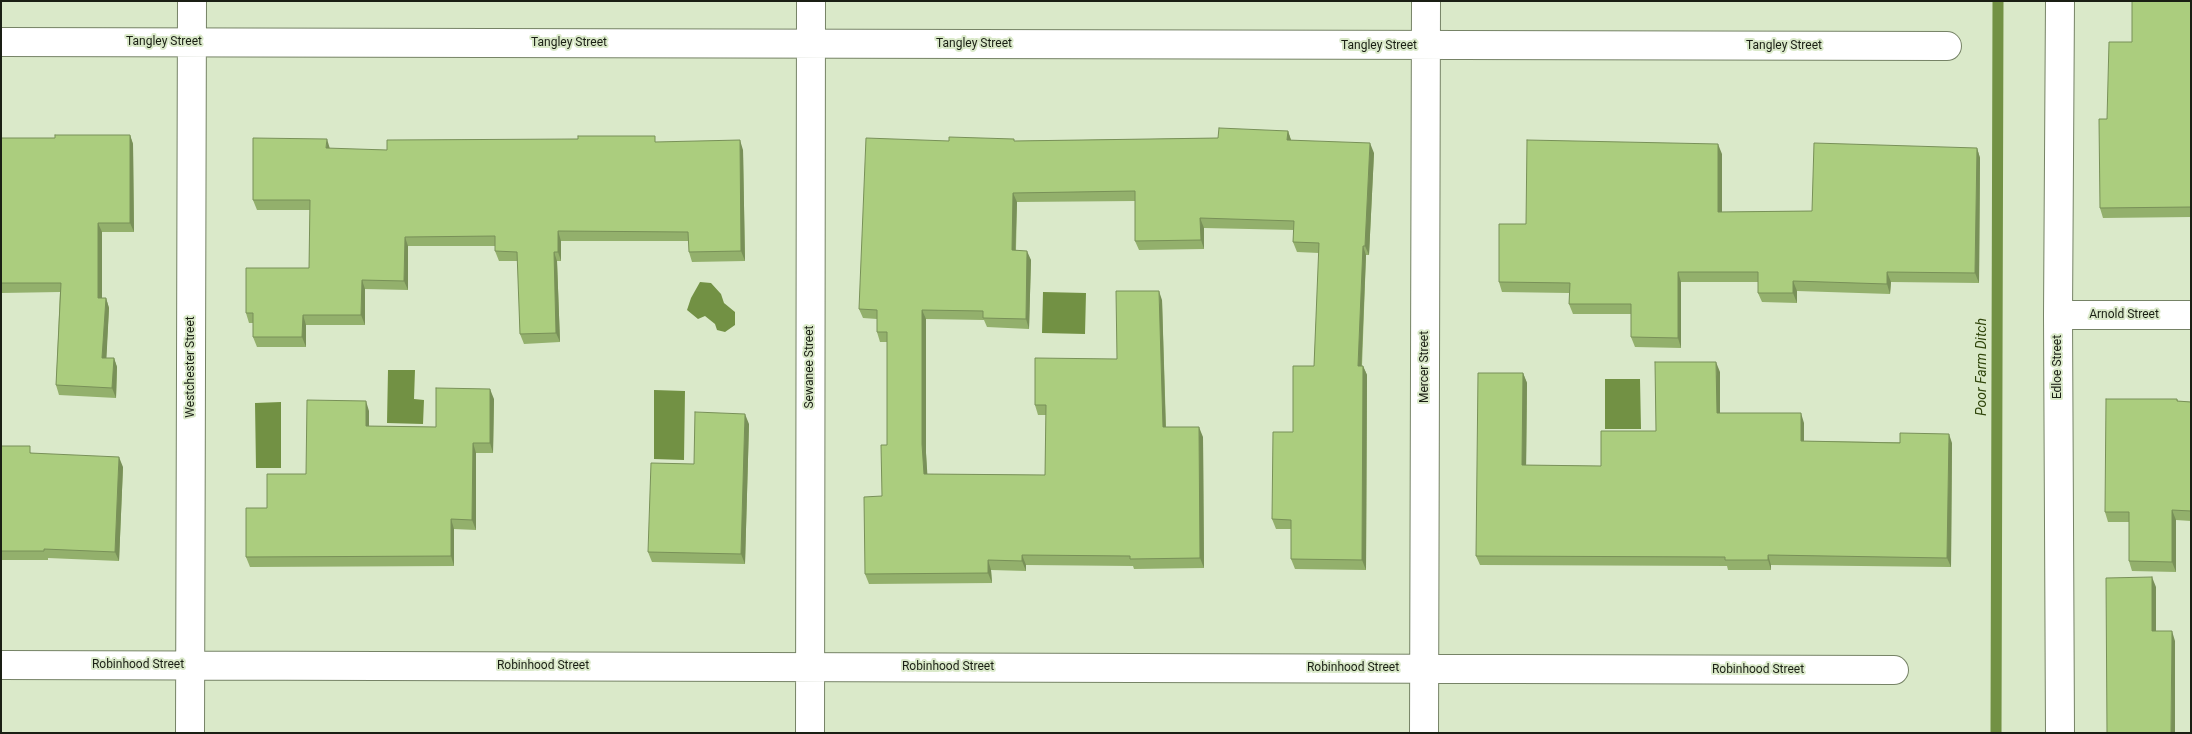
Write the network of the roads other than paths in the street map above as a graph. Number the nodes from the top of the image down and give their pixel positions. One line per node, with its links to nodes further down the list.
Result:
1 (192, 1): 6 (street, Westchester Street)
2 (811, 1): 7 (street, Sewanee Street)
3 (1426, 1): 8 (street, Mercer Street)
4 (2060, 1): 10 (street, Edloe Street)
5 (1, 42): 6 (street, Tangley Street)
6 (192, 43): 7 (street, Tangley Street); 13 (street, Westchester Street)
7 (811, 44): 8 (street, Tangley Street); 14 (street, Sewanee Street)
8 (1426, 46): 9 (street, Tangley Street); 15 (street, Mercer Street)
9 (1947, 46)
10 (2058, 315): 11 (street, Arnold Street); 20 (street, Edloe Street)
11 (2191, 315)
12 (1, 665): 13 (street, Robinhood Street)
13 (190, 665): 14 (street, Robinhood Street); 17 (street, Westchester Street)
14 (810, 667): 15 (street, Robinhood Street); 18 (street, Sewanee Street)
15 (1424, 669): 16 (street, Robinhood Street); 19 (street, Mercer Street)
16 (1894, 670)
17 (190, 733)
18 (810, 733)
19 (1424, 733)
20 (2060, 733)

